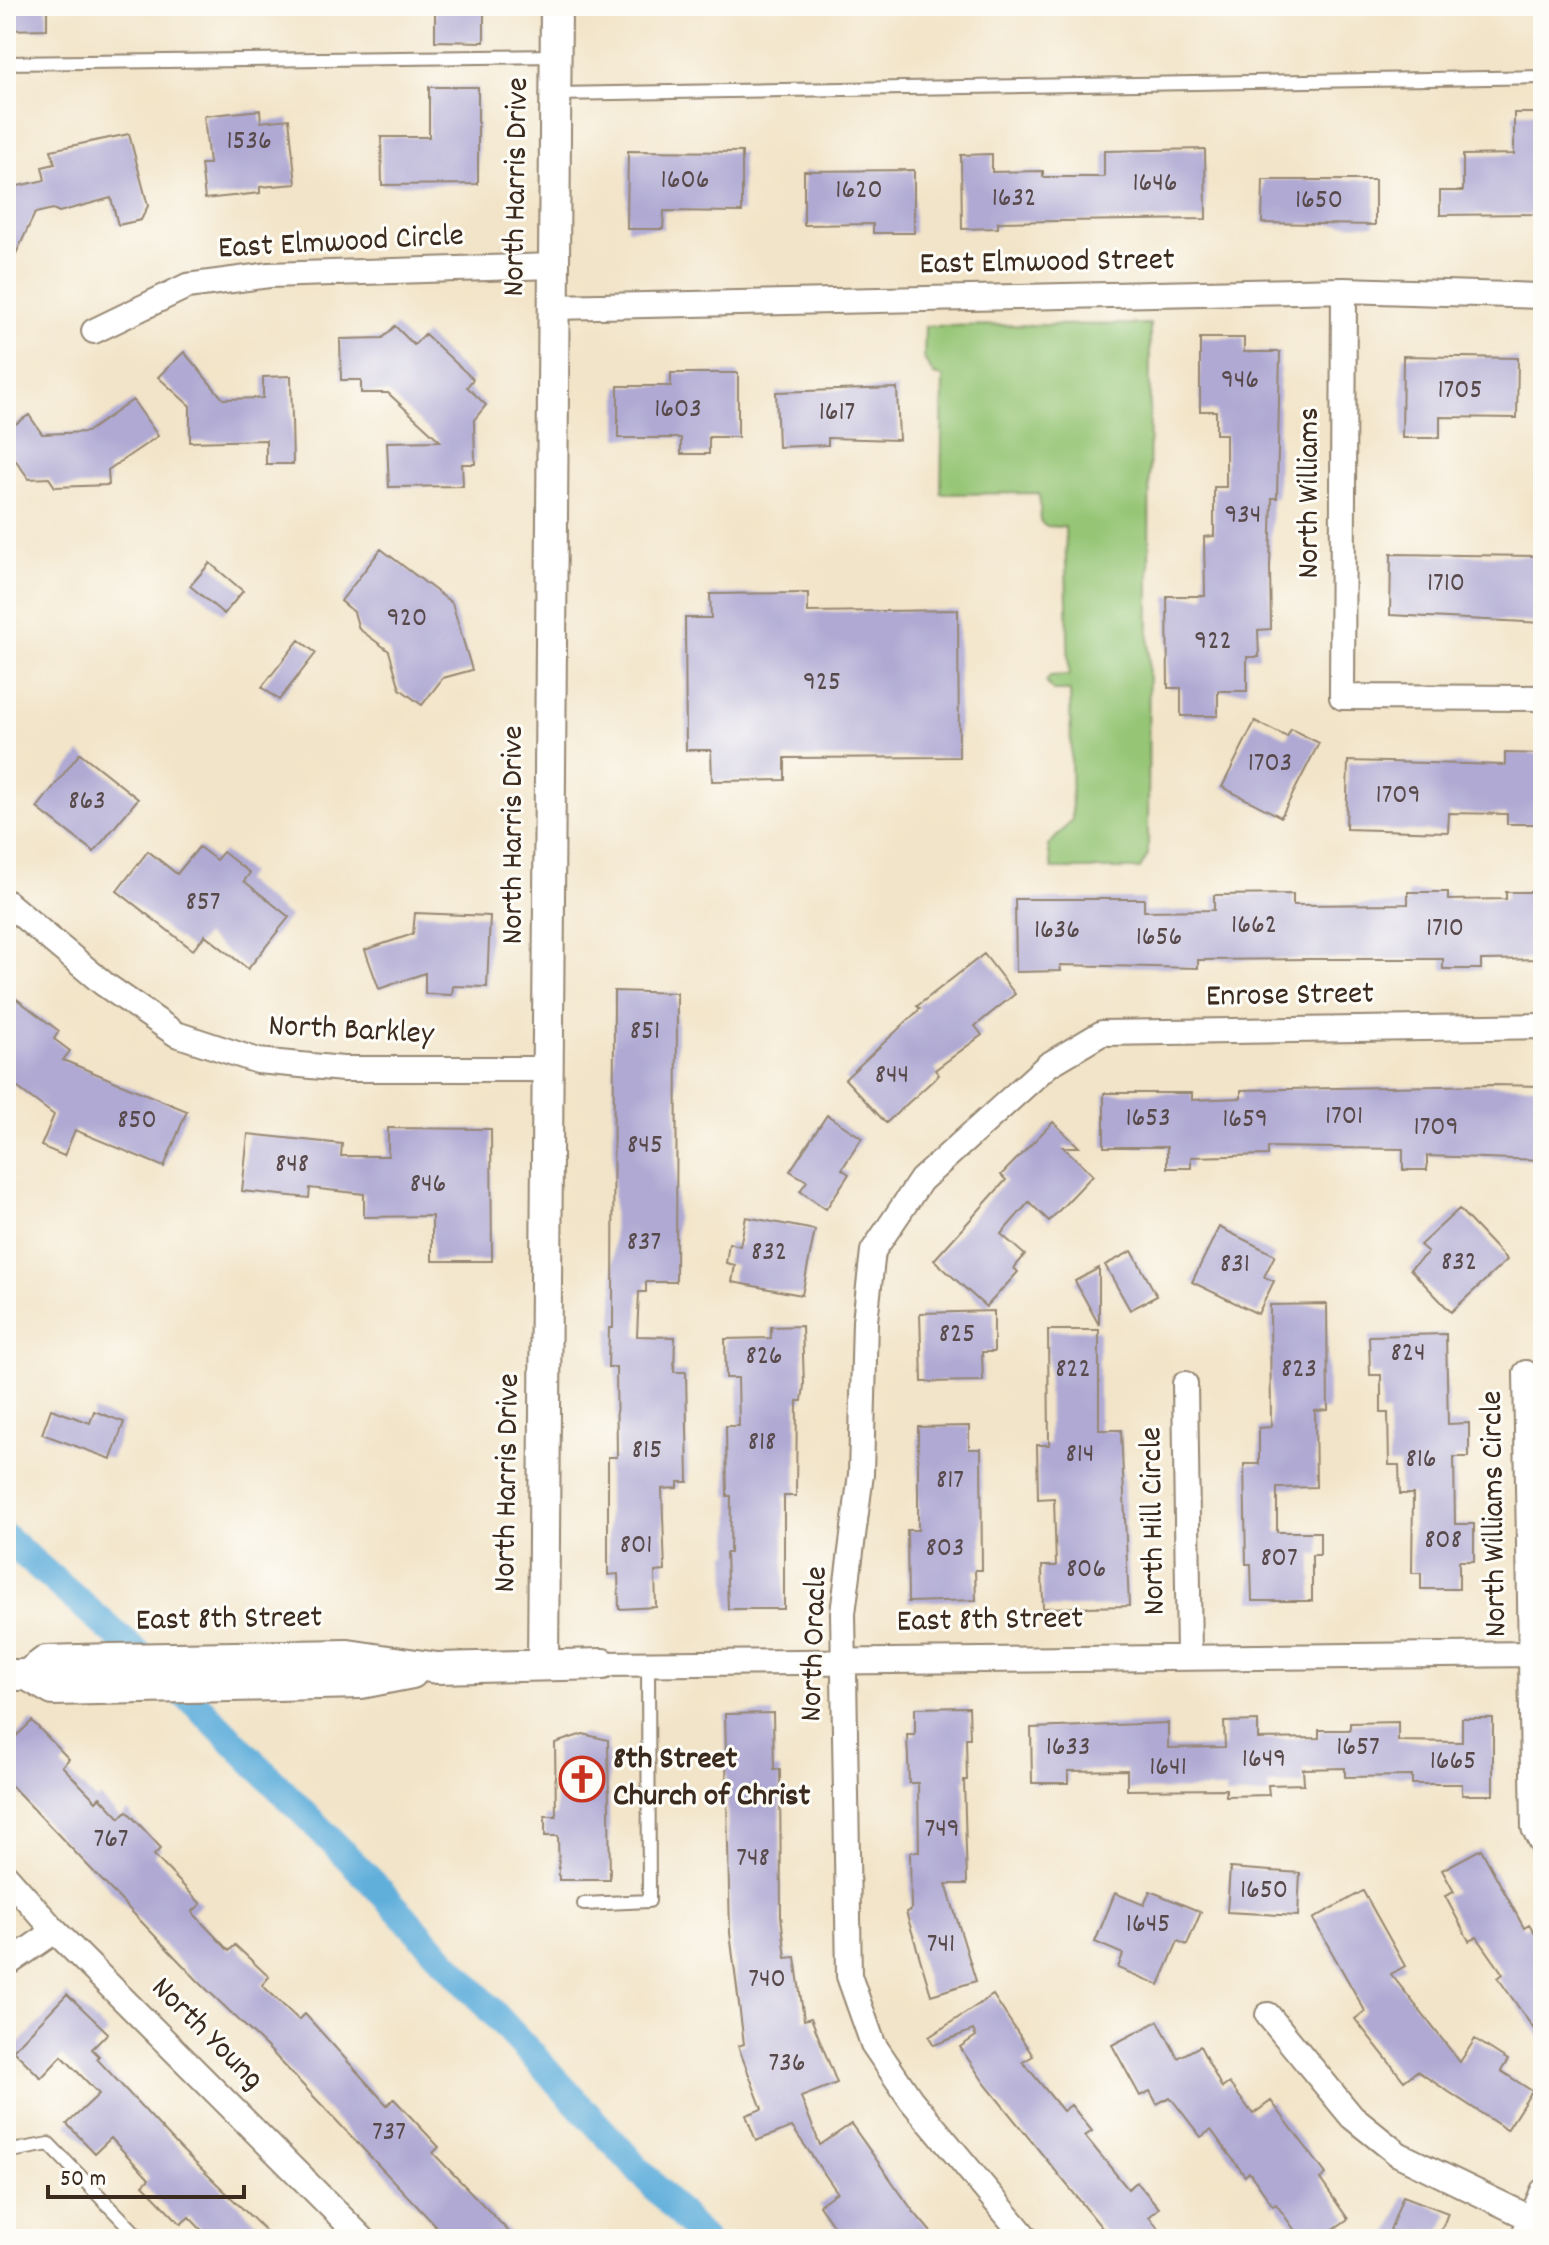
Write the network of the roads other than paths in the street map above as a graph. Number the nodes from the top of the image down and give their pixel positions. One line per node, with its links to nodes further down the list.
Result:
1 (556, 6): 2 (street, North Harris Drive)
2 (556, 56): 3 (lane); 5 (street, North Harris Drive)
3 (6, 63)
4 (1543, 77): 5 (lane)
5 (556, 94): 6 (street, North Harris Drive)
6 (554, 266): 9 (street, North Harris Drive); 10 (street, East Elmwood Circle)
7 (1344, 290): 8 (street, East Elmwood Street); 9 (street, East Elmwood Street); 11 (street, North Williams)
8 (1543, 296)
9 (553, 307): 15 (street, North Harris Drive)
10 (94, 331)
11 (1543, 698)
12 (6, 902): 15 (street, North Barkley)
13 (1543, 1026): 14 (street, Enrose Street)
14 (1048, 1065): 20 (street, North Oracle)
15 (549, 1069): 23 (street, North Harris Drive)
16 (1526, 1373): 18 (street, North Williams Circle)
17 (1185, 1384): 19 (street, North Hill Circle)
18 (1537, 1654): 19 (street, East 8th Street); 26 (street, North Williams Circle)
19 (1189, 1656): 20 (street, East 8th Street)
20 (844, 1659): 21 (street, East 8th Street); 37 (street, North Oracle)
21 (648, 1663): 22 (street, East 8th Street); 28 (lane)
22 (603, 1664): 23 (street, East 8th Street)
23 (543, 1665): 24 (street, East 8th Street)
24 (437, 1668): 25 (street, East 8th Street); 25 (street, East 8th Street)
25 (16, 1675)
26 (1543, 1846)
27 (6, 1876): 29 (street, North Young)
28 (584, 1904)
29 (55, 1931): 30 (street); 36 (street, North Young)
30 (6, 1965)
31 (1268, 2015): 34 (street)
32 (6, 2152): 35 (lane)
33 (1543, 2191): 34 (street)
34 (1526, 2228)
35 (141, 2239)
36 (363, 2239)
37 (1027, 2239)

